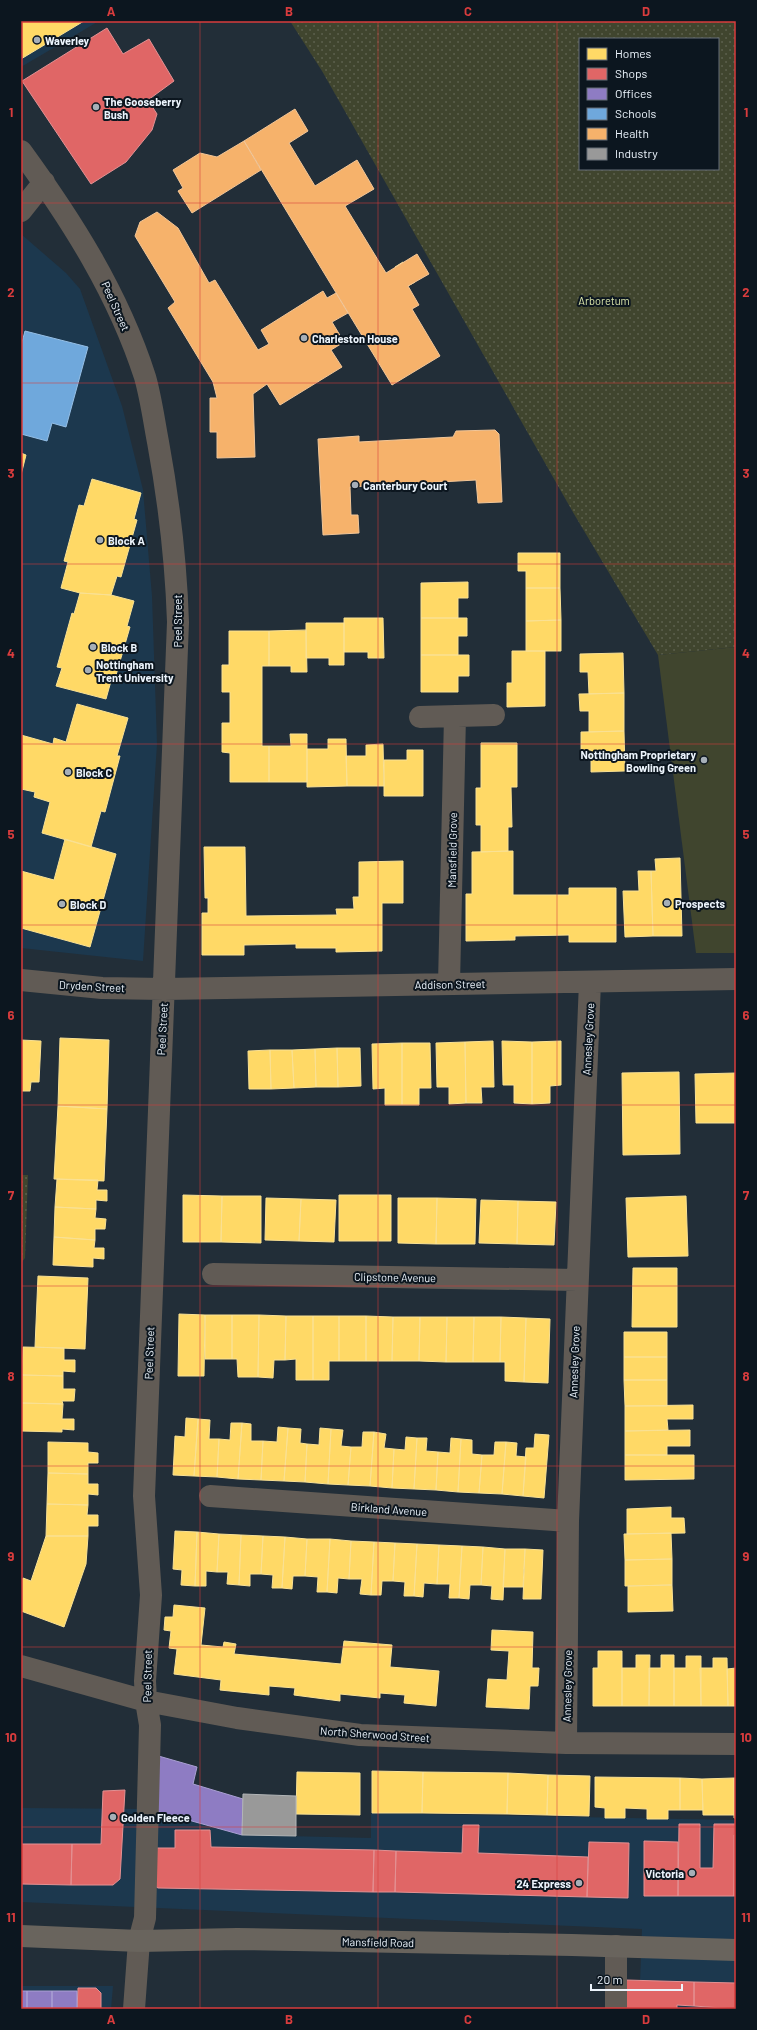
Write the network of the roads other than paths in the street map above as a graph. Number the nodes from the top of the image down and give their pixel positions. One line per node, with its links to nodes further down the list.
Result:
1 (21, 151): 2 (street, Peel Street)
2 (44, 182): 3 (street); 11 (street, Peel Street)
3 (21, 211)
4 (455, 716): 5 (street); 6 (street); 10 (street, Mansfield Grove)
5 (494, 716)
6 (420, 717)
7 (736, 979): 9 (street, Addison Street)
8 (21, 980): 11 (street, Dryden Street)
9 (590, 982): 10 (street, Addison Street); 13 (street, Annesley Grove)
10 (449, 984): 11 (street, Addison Street)
11 (164, 989): 17 (street, Peel Street)
12 (213, 1274): 13 (street, Clipstone Avenue)
13 (577, 1280): 15 (street, Annesley Grove)
14 (210, 1496): 15 (street, Birkland Avenue)
15 (568, 1521): 18 (street, Annesley Grove)
16 (21, 1666): 17 (street, North Sherwood Street)
17 (146, 1700): 18 (street, North Sherwood Street); 21 (street, Peel Street)
18 (566, 1743): 19 (street, North Sherwood Street)
19 (736, 1744)
20 (21, 1936): 21 (main road, Mansfield Road)
21 (139, 1941): 22 (main road, Mansfield Road); 24 (street, Peel Street)
22 (616, 1946): 23 (main road, Mansfield Road); 25 (street)
23 (736, 1950)
24 (134, 2009)
25 (616, 2009)

